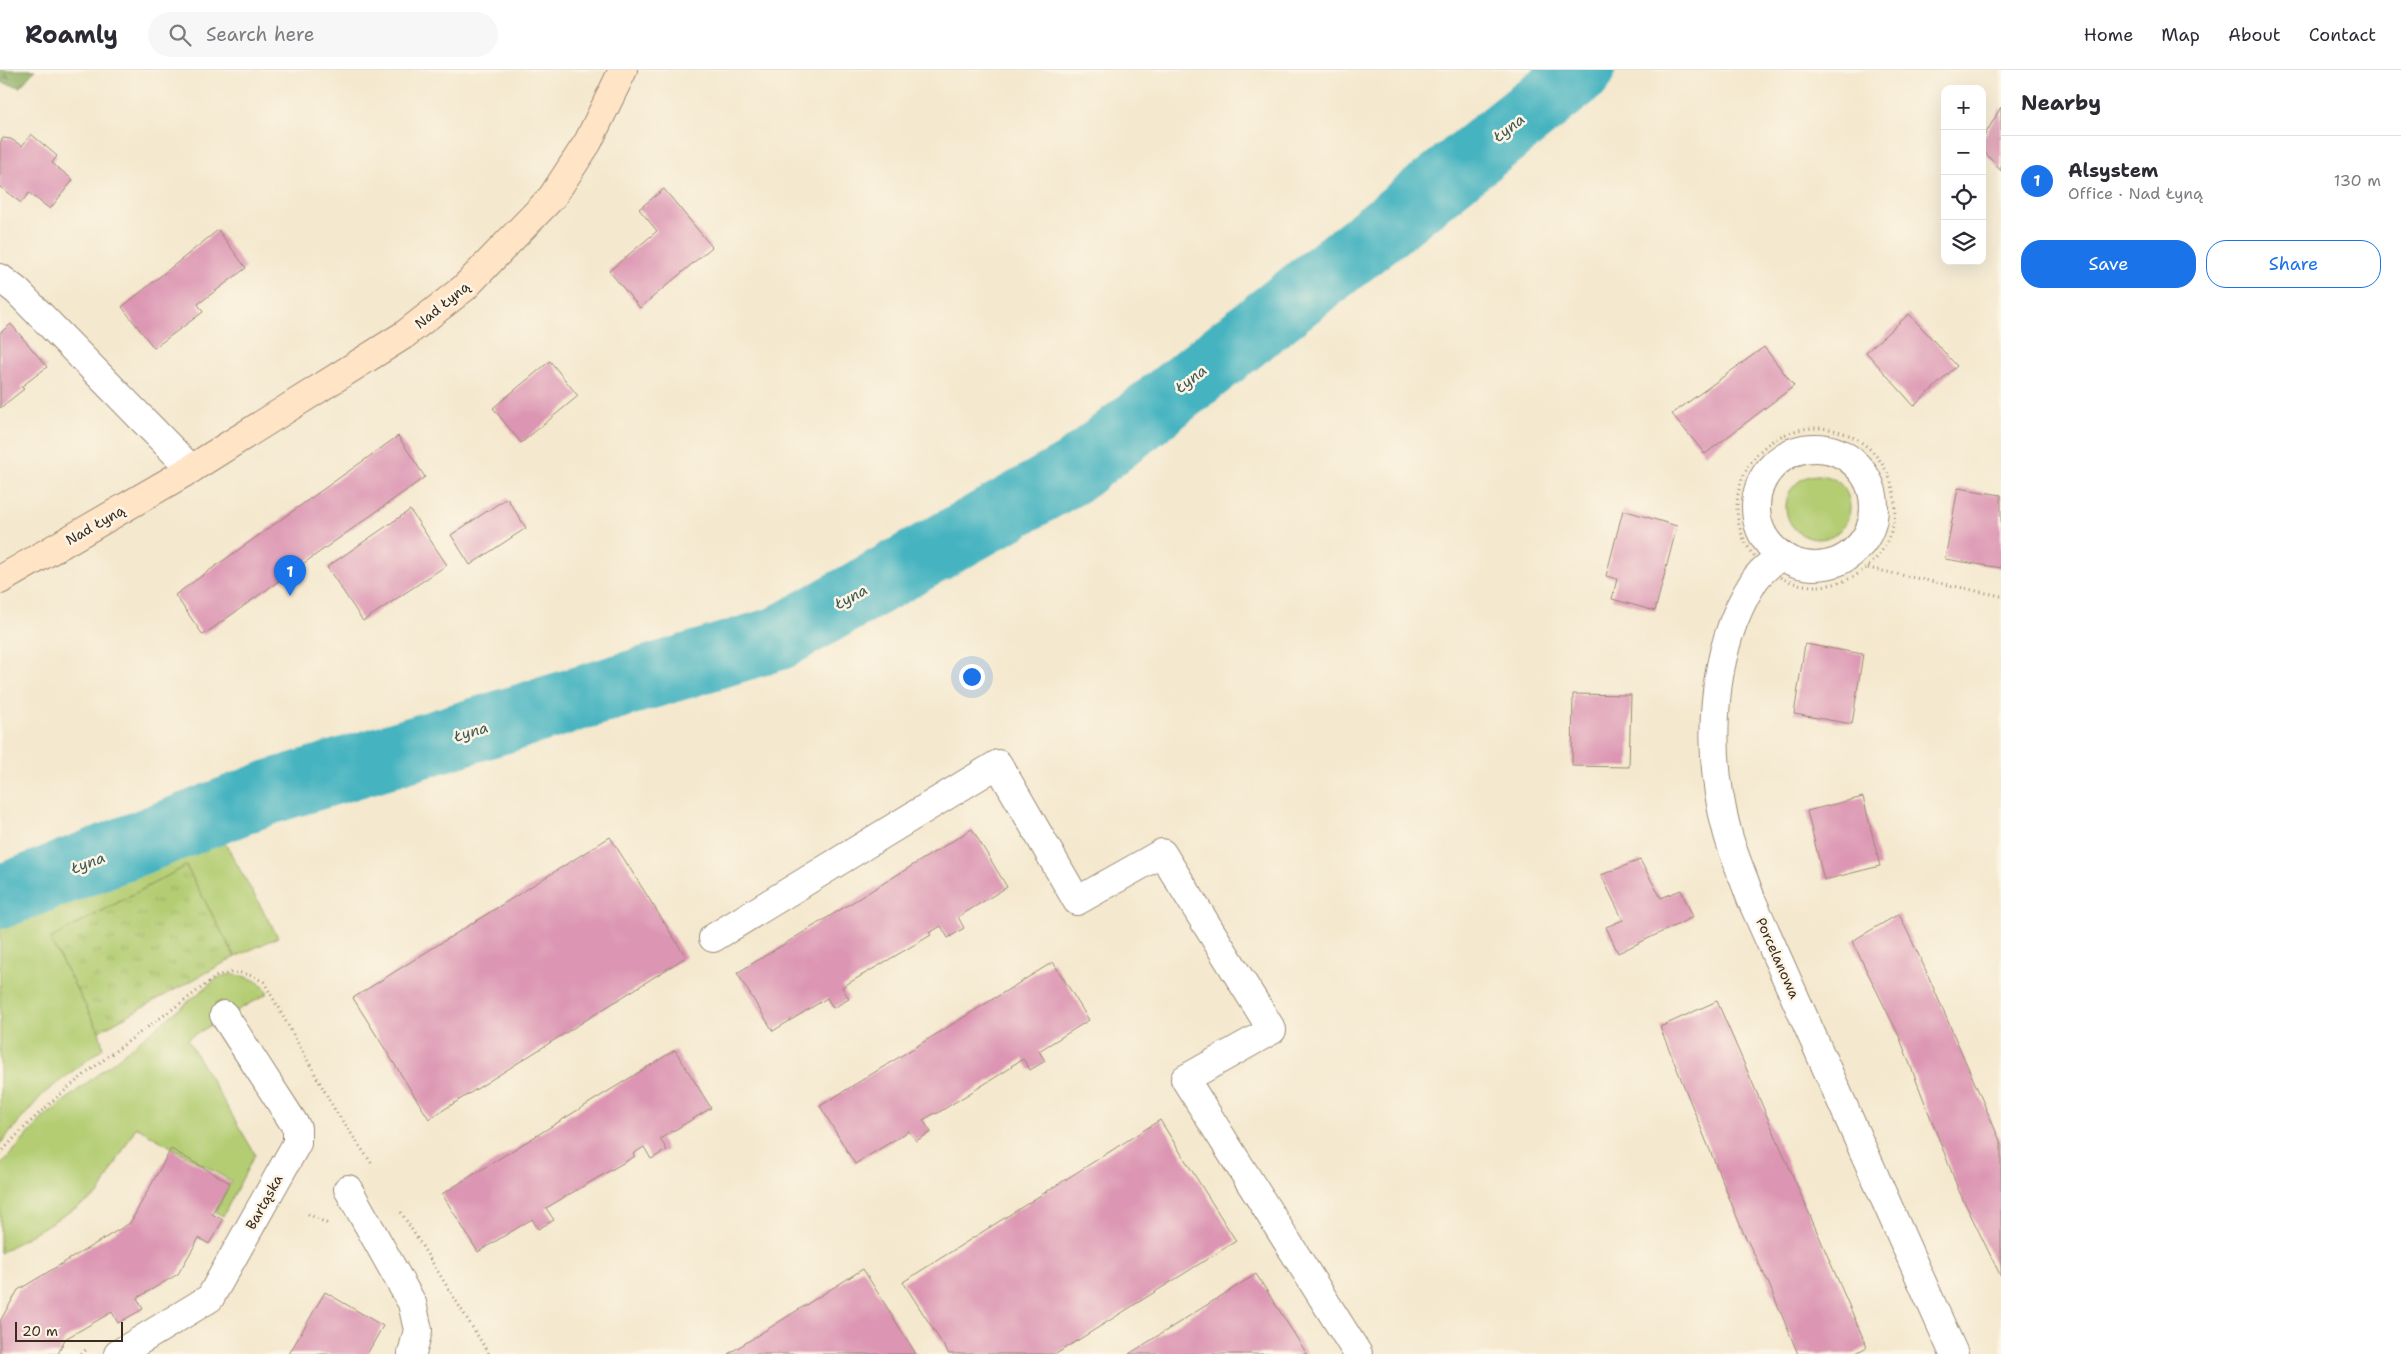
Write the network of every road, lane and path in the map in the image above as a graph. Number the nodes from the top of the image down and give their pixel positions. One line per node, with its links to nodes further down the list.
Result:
1 (624, 70): 3 (street, Nad Łyną)
2 (0, 278): 3 (street)
3 (191, 469): 6 (street, Nad Łyną)
4 (1868, 568): 5 (path); 7 (path); 8 (path)
5 (1777, 570): 5 (street); 7 (path); 7 (path); 20 (street, Porcelanowa)
6 (0, 580)
7 (1790, 582)
8 (2001, 596)
9 (713, 938): 19 (street)
10 (273, 995): 12 (path)
11 (224, 1015): 16 (street, Bartąska)
12 (0, 1154)
13 (348, 1189): 18 (street)
14 (308, 1214): 15 (path)
15 (337, 1229)
16 (105, 1349): 17 (path)
17 (81, 1354)
18 (412, 1354)
19 (1358, 1354)
20 (1954, 1354)

